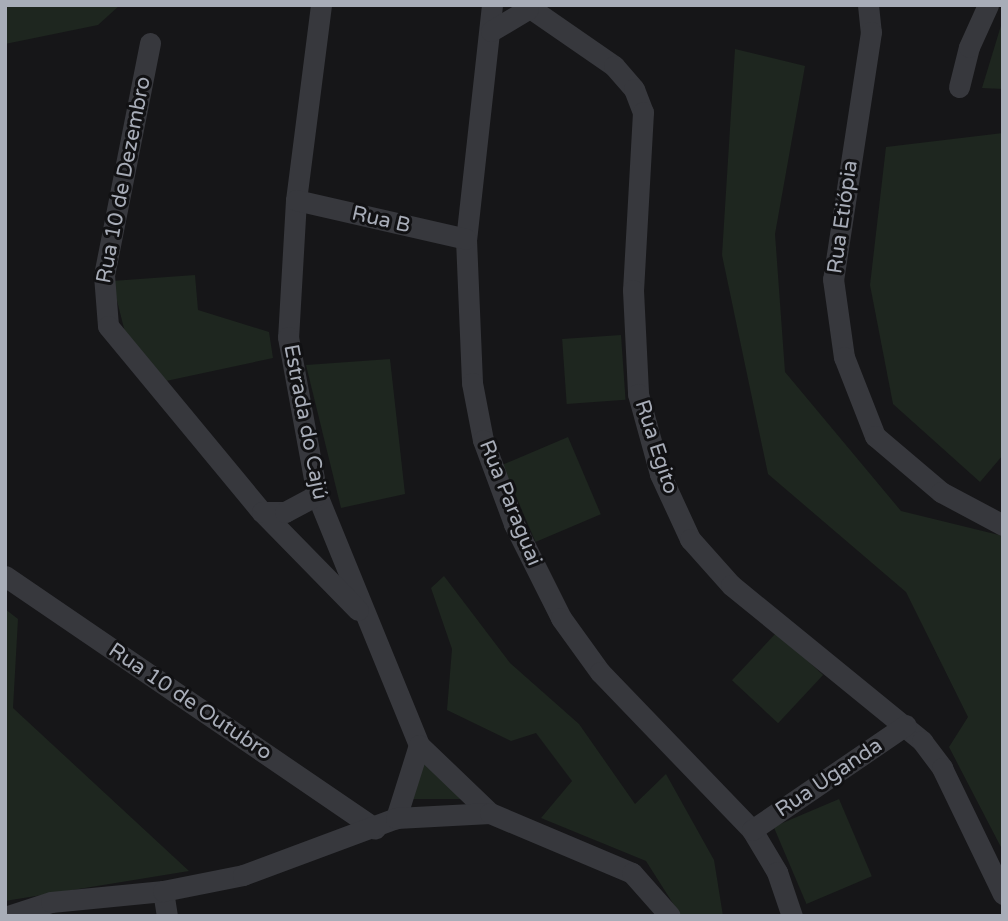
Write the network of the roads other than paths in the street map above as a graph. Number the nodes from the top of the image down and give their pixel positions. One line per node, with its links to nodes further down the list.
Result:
1 (321, 5): 9 (street, Estrada do Cajú)
2 (492, 5): 6 (street, Rua Paraguai)
3 (868, 5): 13 (street, Rua Etiópia)
4 (988, 5): 8 (street)
5 (527, 7): 6 (street, Rua Egito); 16 (street, Rua Egito)
6 (491, 31): 10 (street, Rua Paraguai)
7 (150, 43): 12 (street, Rua 10 de Dezembro)
8 (959, 87)
9 (296, 200): 10 (street, Rua B); 11 (street, Estrada do Cajú)
10 (466, 239): 21 (street, Rua Paraguai)
11 (317, 495): 12 (street); 15 (street, Estrada do Cajú)
12 (262, 512): 15 (street, Rua 10 de Dezembro)
13 (1003, 525)
14 (5, 576): 20 (street, Rua 10 de Outubro)
15 (362, 614): 17 (street, Estrada do Cajú)
16 (906, 725): 21 (street, Rua Uganda); 23 (street, Rua Egito)
17 (419, 745): 18 (street); 19 (street)
18 (491, 813): 19 (street); 26 (street)
19 (396, 818): 20 (street)
20 (375, 828): 22 (street)
21 (752, 830): 27 (street, Rua Paraguai)
22 (163, 891): 24 (street); 25 (street)
23 (1003, 894)
24 (8, 916)
25 (167, 916)
26 (670, 916)
27 (792, 916)

